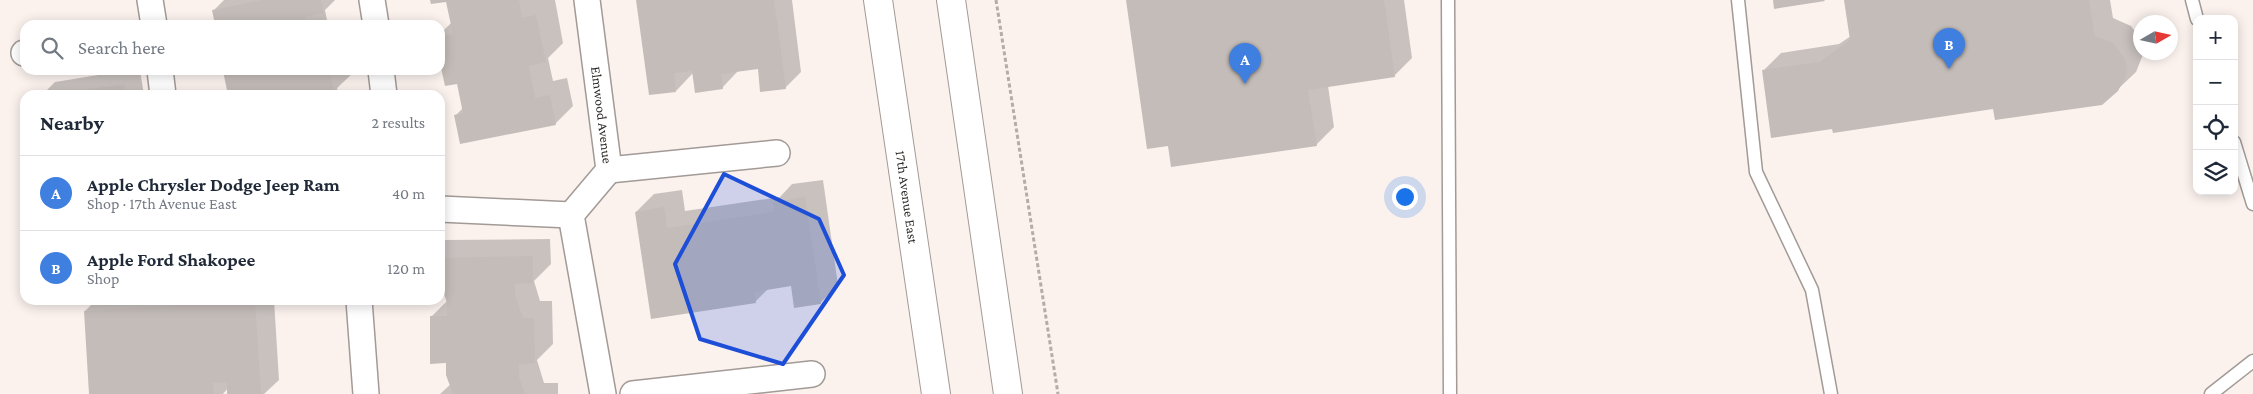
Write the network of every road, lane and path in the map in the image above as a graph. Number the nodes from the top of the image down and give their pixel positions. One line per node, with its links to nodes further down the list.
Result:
1 (150, 0): 11 (street)
2 (372, 0): 12 (street)
3 (587, 0): 19 (street, Elmwood Avenue)
4 (878, 0): 29 (street, 17th Avenue East)
5 (951, 0): 30 (street)
6 (996, 0): 31 (path)
7 (1448, 0): 32 (lane)
8 (1738, 0): 33 (lane)
9 (2192, 0): 10 (lane)
10 (2196, 15)
11 (153, 20)
12 (375, 20)
13 (161, 75): 15 (street)
14 (382, 75): 16 (street)
15 (162, 90)
16 (383, 90)
17 (2236, 150): 20 (lane)
18 (777, 153): 19 (street)
19 (609, 170): 22 (street, Elmwood Avenue)
20 (2253, 204)
21 (445, 209): 22 (street)
22 (571, 215): 27 (street)
23 (359, 305): 26 (street)
24 (2253, 361): 34 (lane)
25 (812, 374): 28 (street)
26 (366, 394)
27 (603, 394)
28 (633, 394)
29 (936, 394)
30 (1008, 394)
31 (1058, 394)
32 (1450, 394)
33 (1831, 394)
34 (2211, 394)

